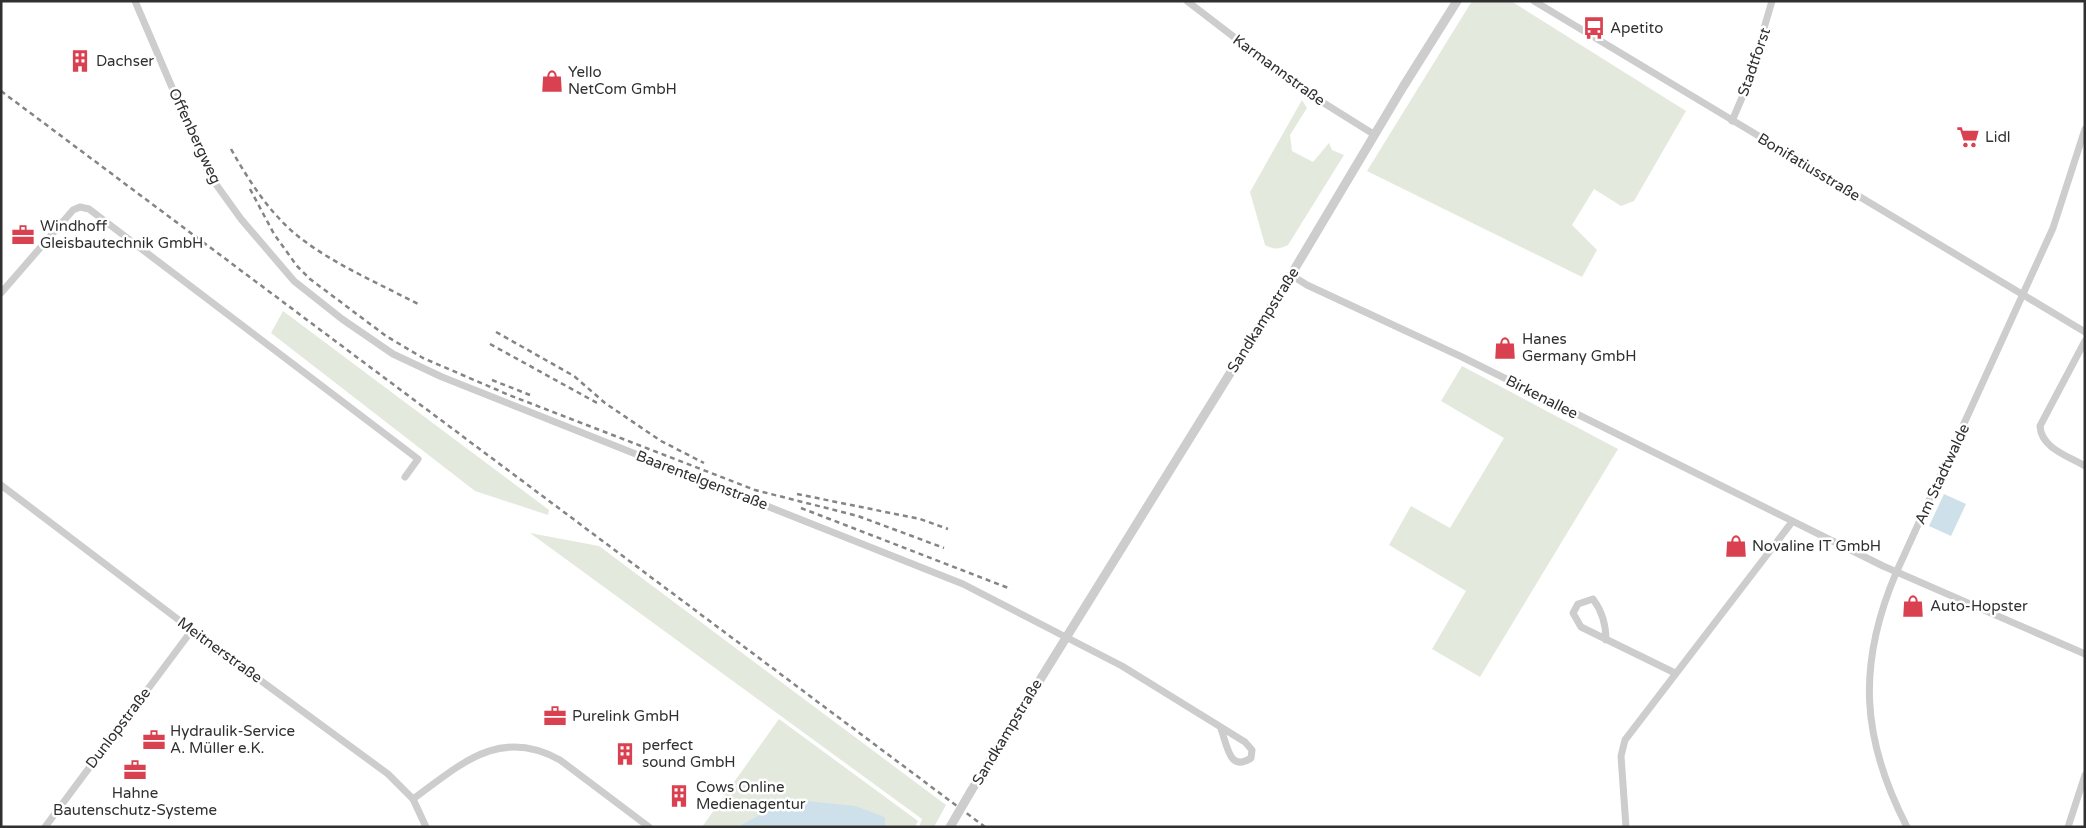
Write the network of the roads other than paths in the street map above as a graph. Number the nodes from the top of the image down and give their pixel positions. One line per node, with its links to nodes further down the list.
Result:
1 (135, 1): 12 (street, Offenbergweg)
2 (1187, 1): 8 (street, Karmannstraße)
3 (1457, 1): 8 (street, Sandkampstraße)
4 (1534, 1): 6 (street, Bonifatiusstraße)
5 (1772, 1): 6 (street, Stadtforst)
6 (1732, 121): 11 (street, Bonifatiusstraße)
7 (2085, 129): 11 (street, Am Stadtwalde)
8 (1375, 134): 9 (street, Sandkampstraße)
9 (1292, 275): 18 (street, Birkenallee); 21 (street, Sandkampstraße)
10 (1, 293): 16 (street)
11 (2023, 295): 13 (street, Bonifatiusstraße); 19 (street, Am Stadtwalde)
12 (342, 320): 21 (street, Baarentelgenstraße)
13 (2085, 332)
14 (2085, 341): 15 (street)
15 (2085, 466)
16 (405, 477)
17 (1, 485): 20 (street, Meitnerstraße)
18 (1792, 522): 19 (street, Birkenallee); 24 (street)
19 (1896, 573): 23 (street, Birkenallee); 34 (street, Am Stadtwalde)
20 (192, 630): 28 (street, Meitnerstraße); 29 (street, Dunlopstraße)
21 (1065, 637): 25 (street); 32 (street, Sandkampstraße, bridge)
22 (1606, 640): 22 (street); 24 (street)
23 (2085, 654)
24 (1674, 673): 33 (street)
25 (1222, 729): 25 (street)
26 (2085, 776): 27 (street)
27 (2082, 788): 35 (street)
28 (413, 799): 30 (street, Meitnerstraße); 31 (street)
29 (45, 827)
30 (426, 827)
31 (649, 827)
32 (950, 827)
33 (1626, 827)
34 (1907, 827)
35 (2068, 827)

